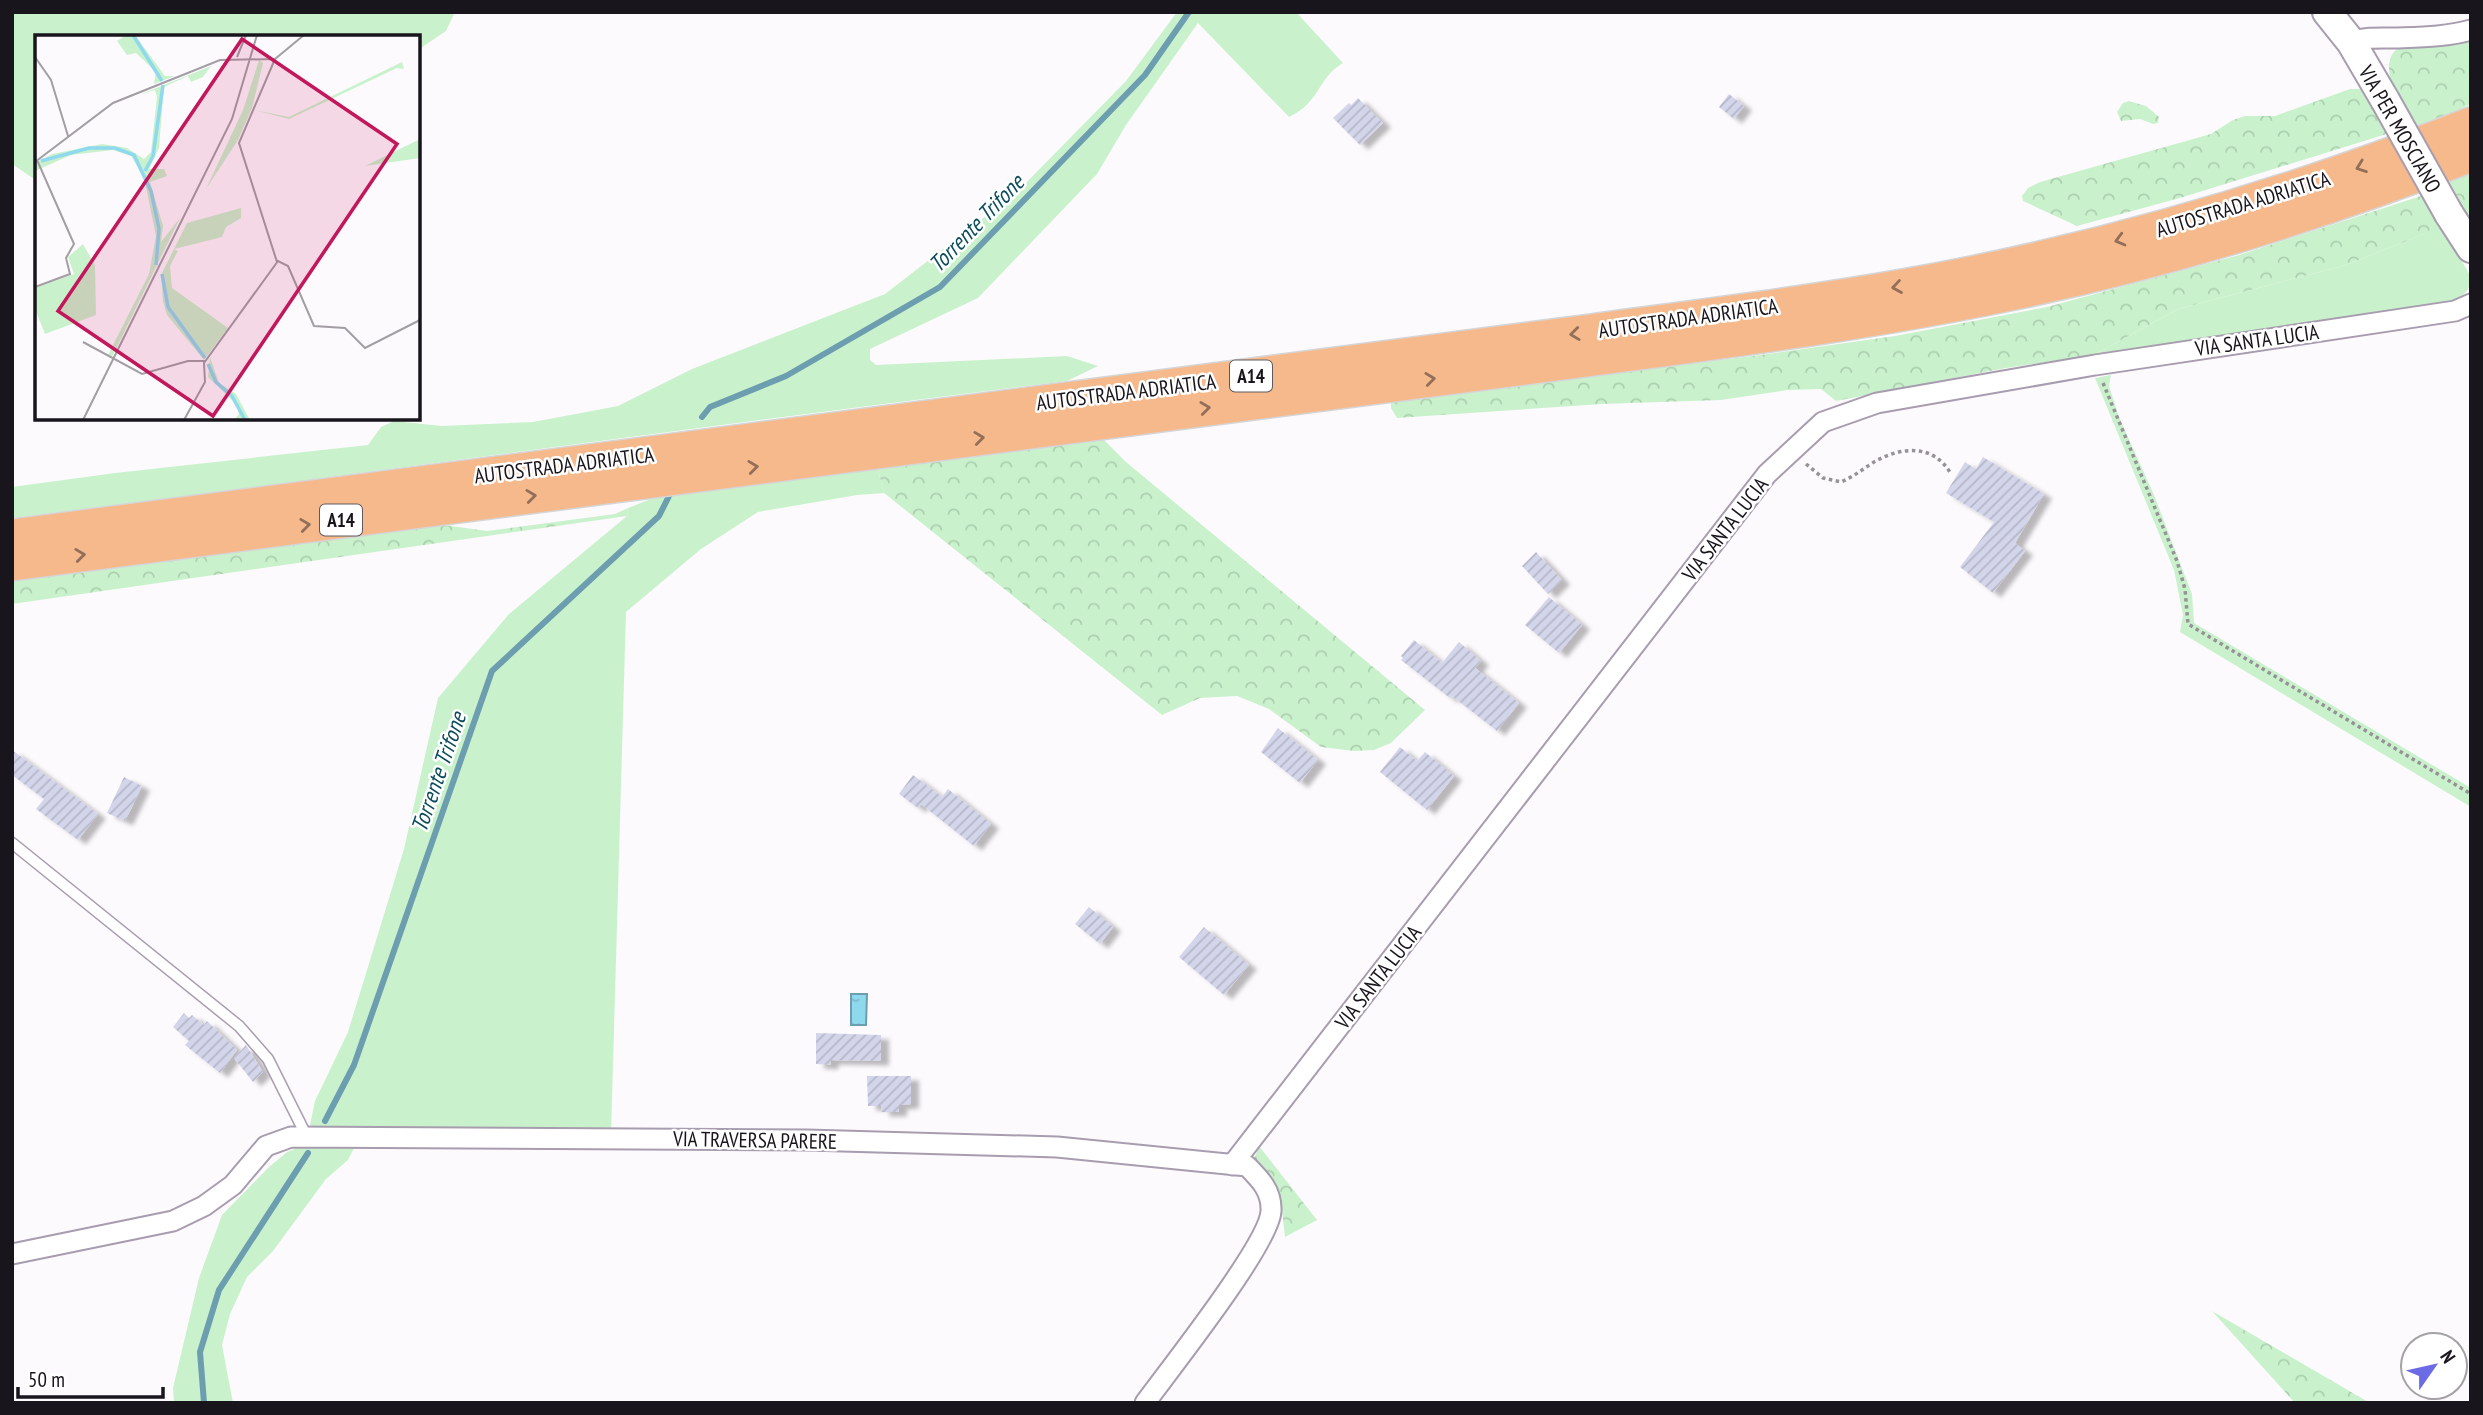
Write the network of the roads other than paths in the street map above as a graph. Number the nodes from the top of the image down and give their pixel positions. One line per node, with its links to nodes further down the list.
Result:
1 (2327, 12): 3 (main road, VIA PER MOSCIANO)
2 (2471, 30): 3 (street)
3 (2351, 42): 6 (main road, VIA PER MOSCIANO, bridge)
4 (2471, 125): 8 (highway, AUTOSTRADA ADRIATICA / A14, one-way to 8)
5 (2471, 154): 9 (highway, AUTOSTRADA ADRIATICA / A14, one-way to 5)
6 (2471, 248)
7 (2471, 304): 12 (street, VIA SANTA LUCIA)
8 (12, 537)
9 (12, 564)
10 (12, 844): 11 (lane)
11 (307, 1137): 12 (street, VIA TRAVERSA PARERE); 13 (street, VIA TRAVERSA PARERE)
12 (1232, 1165): 14 (street, VIA TRAVERSA PARERE)
13 (12, 1254)
14 (1145, 1403)

